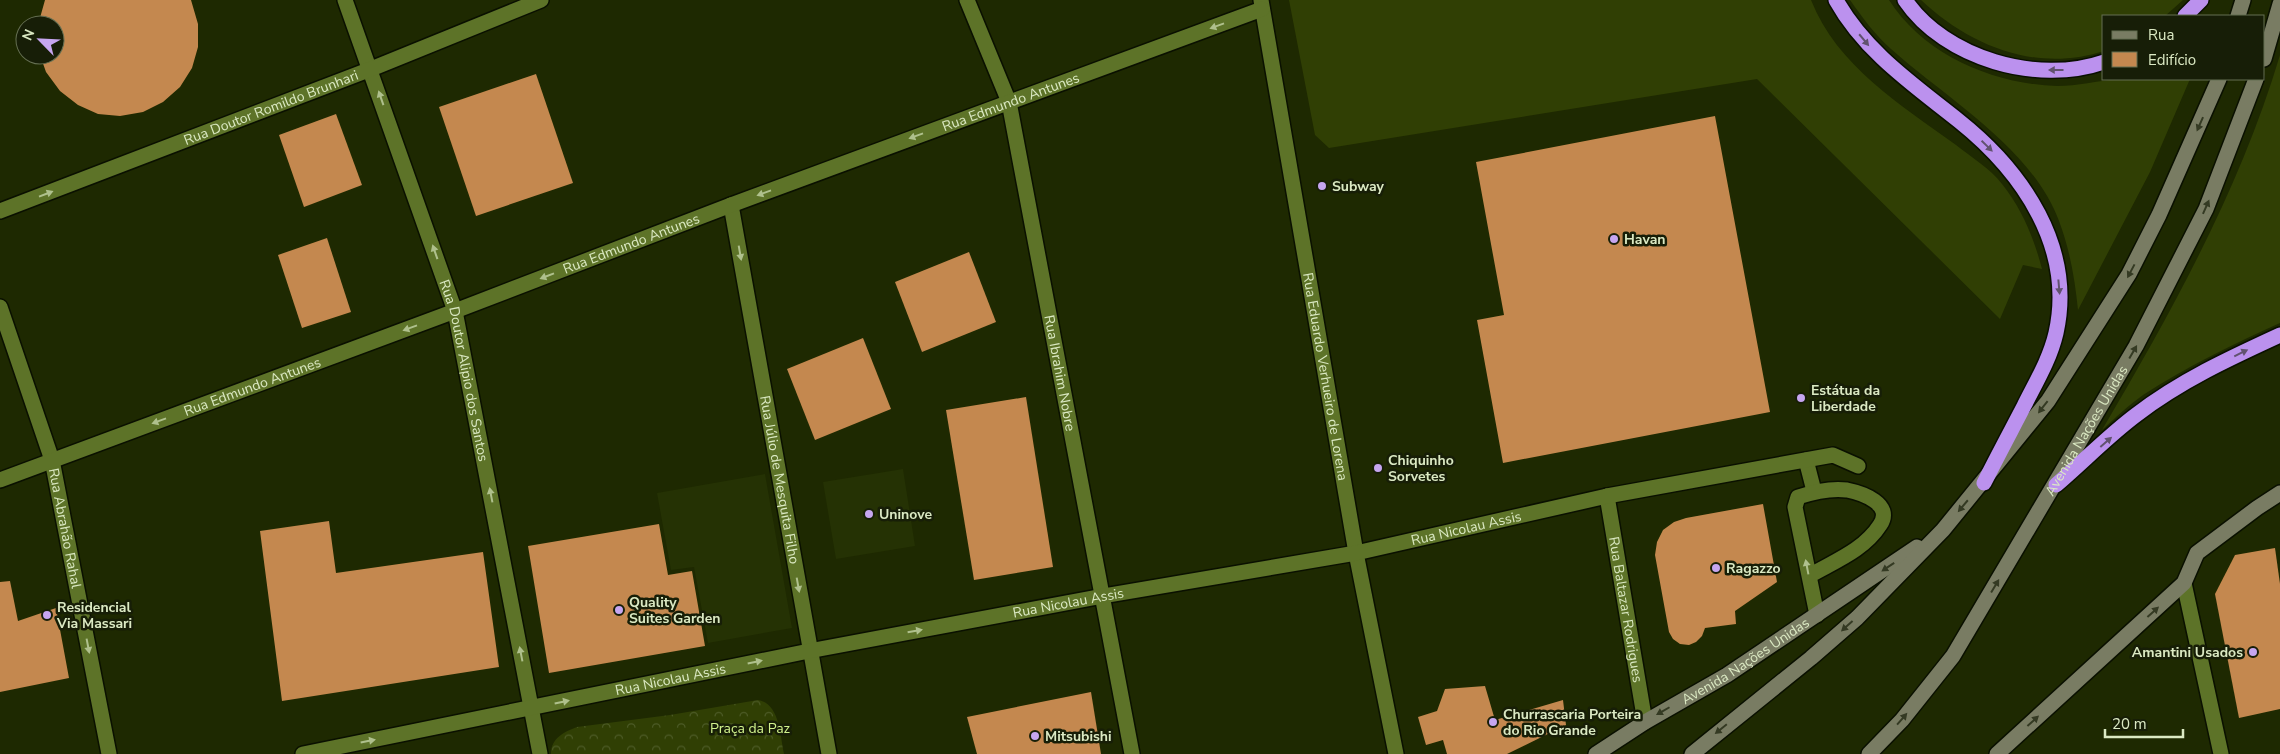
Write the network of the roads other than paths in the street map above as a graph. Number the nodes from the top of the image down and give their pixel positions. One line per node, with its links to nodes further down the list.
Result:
1 (345, 0): 14 (street, Rua Doutor Alipio dos Santos)
2 (541, 0): 14 (street, Rua Doutor Romildo Brunhari)
3 (966, 0): 17 (street, Rua Ibrahim Nobre)
4 (1836, 0): 27 (highway, one-way to 27)
5 (1905, 0): 13 (highway, one-way to 5)
6 (2201, 0): 10 (highway)
7 (2243, 0): 11 (main road)
8 (2280, 4): 12 (main road)
9 (1261, 5): 17 (street, Rua Edmundo Antunes, one-way to 17); 33 (street, Rua Eduardo Verhueiro de Lorena)
10 (2186, 15)
11 (2238, 15)
12 (2265, 56)
13 (2102, 63)
14 (371, 69): 19 (street, Rua Doutor Romildo Brunhari, one-way to 14); 21 (street, Rua Doutor Alipio dos Santos, one-way to 14)
15 (2219, 80): 27 (main road, Avenida Nações Unidas, one-way to 27)
16 (2256, 80): 28 (main road, Avenida Nações Unidas, one-way to 16)
17 (1009, 102): 18 (street, Rua Edmundo Antunes, one-way to 18); 36 (street, Rua Ibrahim Nobre)
18 (731, 205): 21 (street, Rua Edmundo Antunes, one-way to 21); 38 (street, Rua Júlio de Mesquita Filho, one-way to 38)
19 (0, 211)
20 (0, 308): 23 (street, Rua Abrahão Rahal)
21 (456, 312): 23 (street, Rua Edmundo Antunes, one-way to 23); 39 (street, Rua Doutor Alipio dos Santos, one-way to 21)
22 (2280, 335): 28 (highway, one-way to 22)
23 (52, 460): 26 (street, Rua Edmundo Antunes); 41 (street, Rua Abrahão Rahal, one-way to 41)
24 (1806, 460): 25 (street, Rua Nicolau Assis); 29 (street); 31 (street, Rua Nicolau Assis)
25 (1858, 466)
26 (0, 480)
27 (1984, 483): 32 (main road, Avenida Nações Unidas, one-way to 32)
28 (2056, 485): 49 (main road, Avenida Nações Unidas, one-way to 28)
29 (1814, 491): 34 (street, one-way to 29); 34 (street)
30 (2280, 494): 35 (main road)
31 (1607, 496): 33 (street, Rua Nicolau Assis); 40 (street, Rua Baltazar Rodrigues)
32 (1943, 530): 37 (main road, Avenida Nações Unidas, one-way to 37); 48 (main road, Avenida Nações Unidas, one-way to 48)
33 (1356, 553): 36 (street, Rua Nicolau Assis); 46 (street, Rua Eduardo Verhueiro de Lorena)
34 (1809, 576): 37 (street)
35 (2184, 583): 50 (main road, one-way to 35); 51 (street)
36 (1103, 596): 38 (street, Rua Nicolau Assis, one-way to 36); 45 (street, Rua Ibrahim Nobre)
37 (1817, 615): 40 (main road, Avenida Nações Unidas, one-way to 40)
38 (809, 651): 39 (street, Rua Nicolau Assis, one-way to 38); 44 (street, Rua Júlio de Mesquita Filho)
39 (532, 708): 42 (street, Rua Nicolau Assis, one-way to 39); 43 (street, Rua Doutor Alipio dos Santos)
40 (1645, 722): 47 (main road, Avenida Nações Unidas)
41 (109, 754)
42 (303, 754)
43 (540, 754)
44 (829, 754)
45 (1132, 754)
46 (1396, 754)
47 (1596, 754)
48 (1692, 754)
49 (1869, 754)
50 (1997, 754)
51 (2221, 754)

